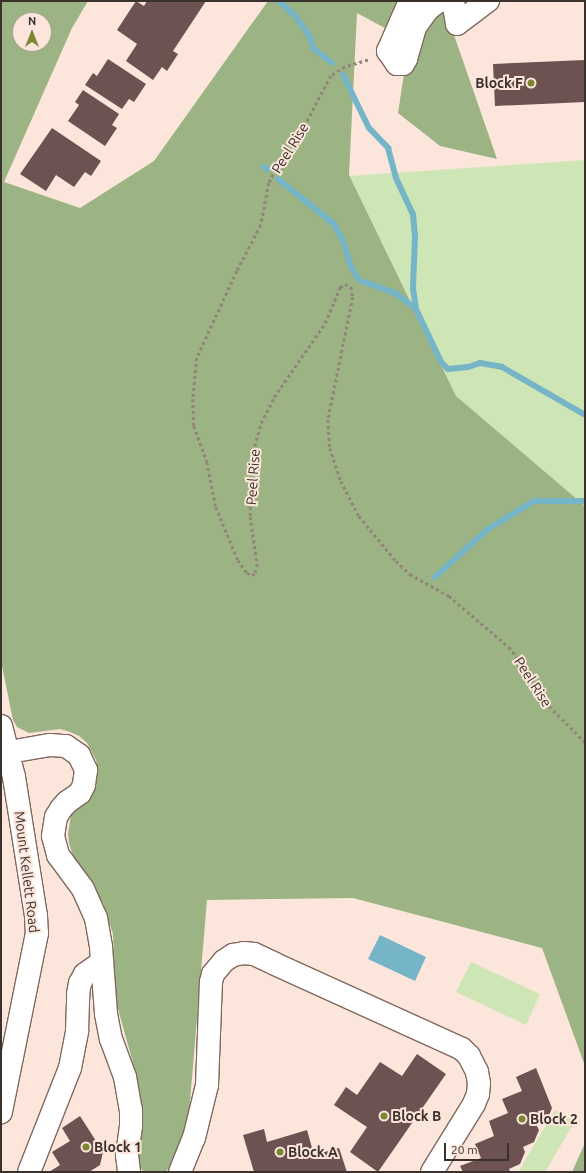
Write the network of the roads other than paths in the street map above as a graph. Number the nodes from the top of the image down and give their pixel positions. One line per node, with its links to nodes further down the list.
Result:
1 (410, 1): 2 (street)
2 (439, 1)
3 (453, 1): 4 (street)
4 (488, 1)
5 (1, 726): 6 (street, Mount Kellett Road)
6 (9, 752): 7 (street); 8 (street, Mount Kellett Road)
7 (102, 962): 9 (street); 10 (street)
8 (1, 1112)
9 (29, 1172)
10 (130, 1172)
11 (180, 1172): 12 (street)
12 (432, 1172)

